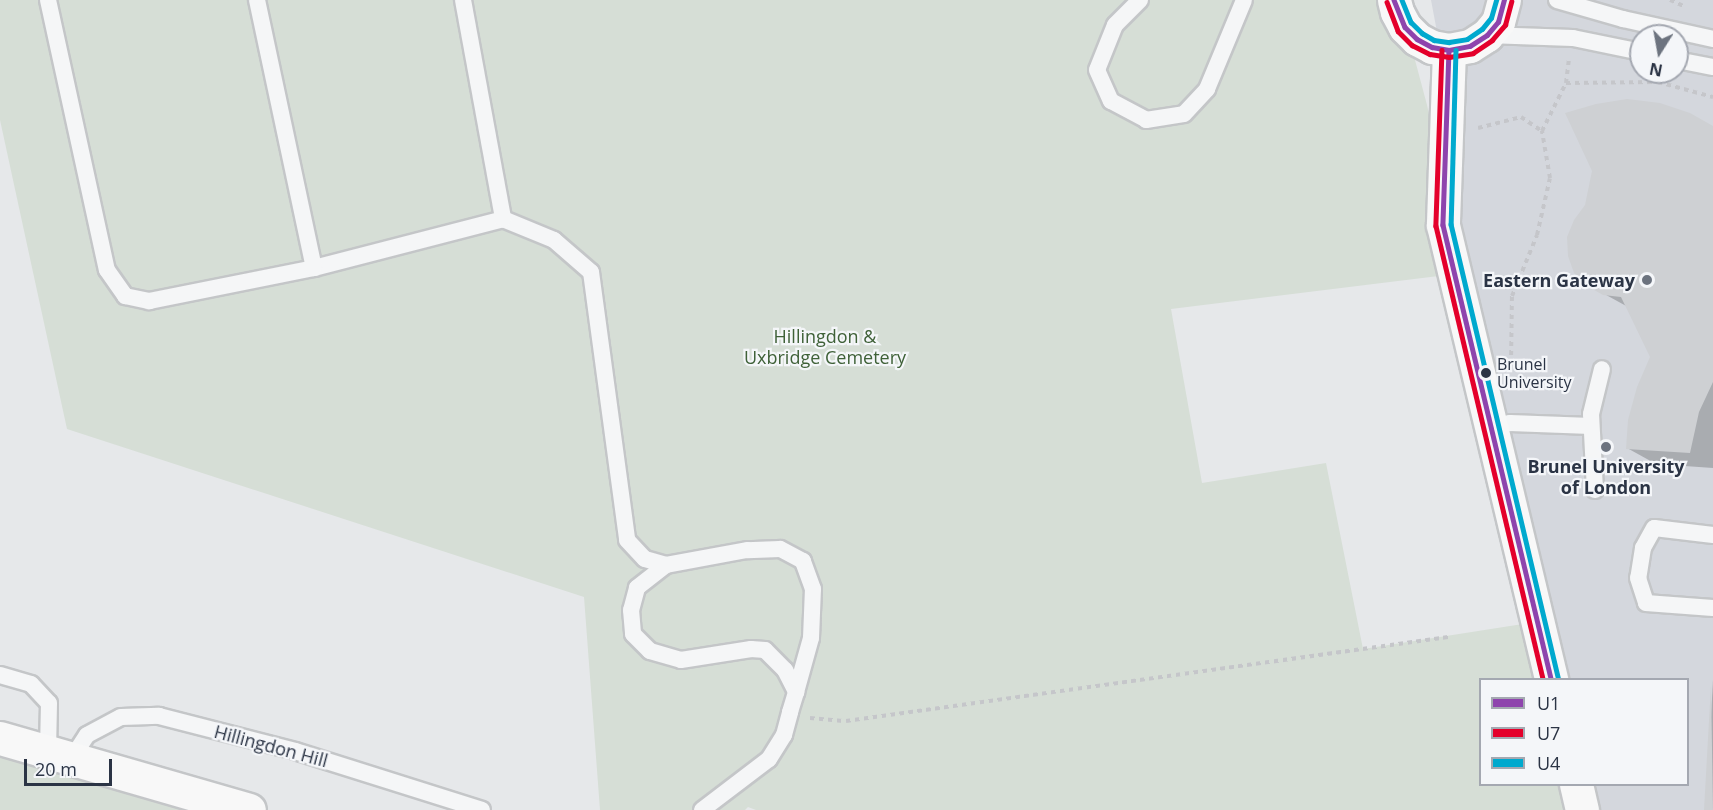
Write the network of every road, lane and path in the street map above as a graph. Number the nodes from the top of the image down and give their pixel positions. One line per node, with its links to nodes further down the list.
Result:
1 (48, 0): 21 (lane)
2 (257, 0): 21 (lane)
3 (463, 0): 20 (lane)
4 (1140, 0): 5 (lane)
5 (1244, 0)
6 (1395, 0): 11 (street)
7 (1504, 0): 9 (street)
8 (1557, 0): 10 (lane)
9 (1487, 35): 11 (street); 12 (lane)
10 (1713, 39)
11 (1449, 50): 24 (street)
12 (1629, 50)
13 (1570, 54): 16 (path)
14 (1689, 62): 15 (lane)
15 (1713, 67)
16 (1566, 83): 17 (path); 19 (path)
17 (1713, 97)
18 (1475, 131): 19 (path)
19 (1542, 131): 22 (path)
20 (503, 219): 21 (lane); 28 (lane)
21 (314, 268)
22 (1510, 365)
23 (1602, 369): 25 (lane)
24 (1491, 426): 25 (lane); 32 (street)
25 (1591, 426): 26 (lane)
26 (1595, 490)
27 (1713, 535): 29 (lane)
28 (666, 565): 33 (lane); 33 (lane)
29 (1713, 608)
30 (1448, 637): 34 (path)
31 (0, 675): 36 (lane)
32 (1551, 678)
33 (795, 692): 34 (lane)
34 (790, 712): 40 (lane)
35 (0, 738): 36 (street)
36 (60, 754): 38 (street); 39 (lane, Hillingdon Hill)
37 (1576, 786): 41 (street)
38 (249, 810)
39 (482, 810)
40 (702, 810)
41 (1582, 810)

